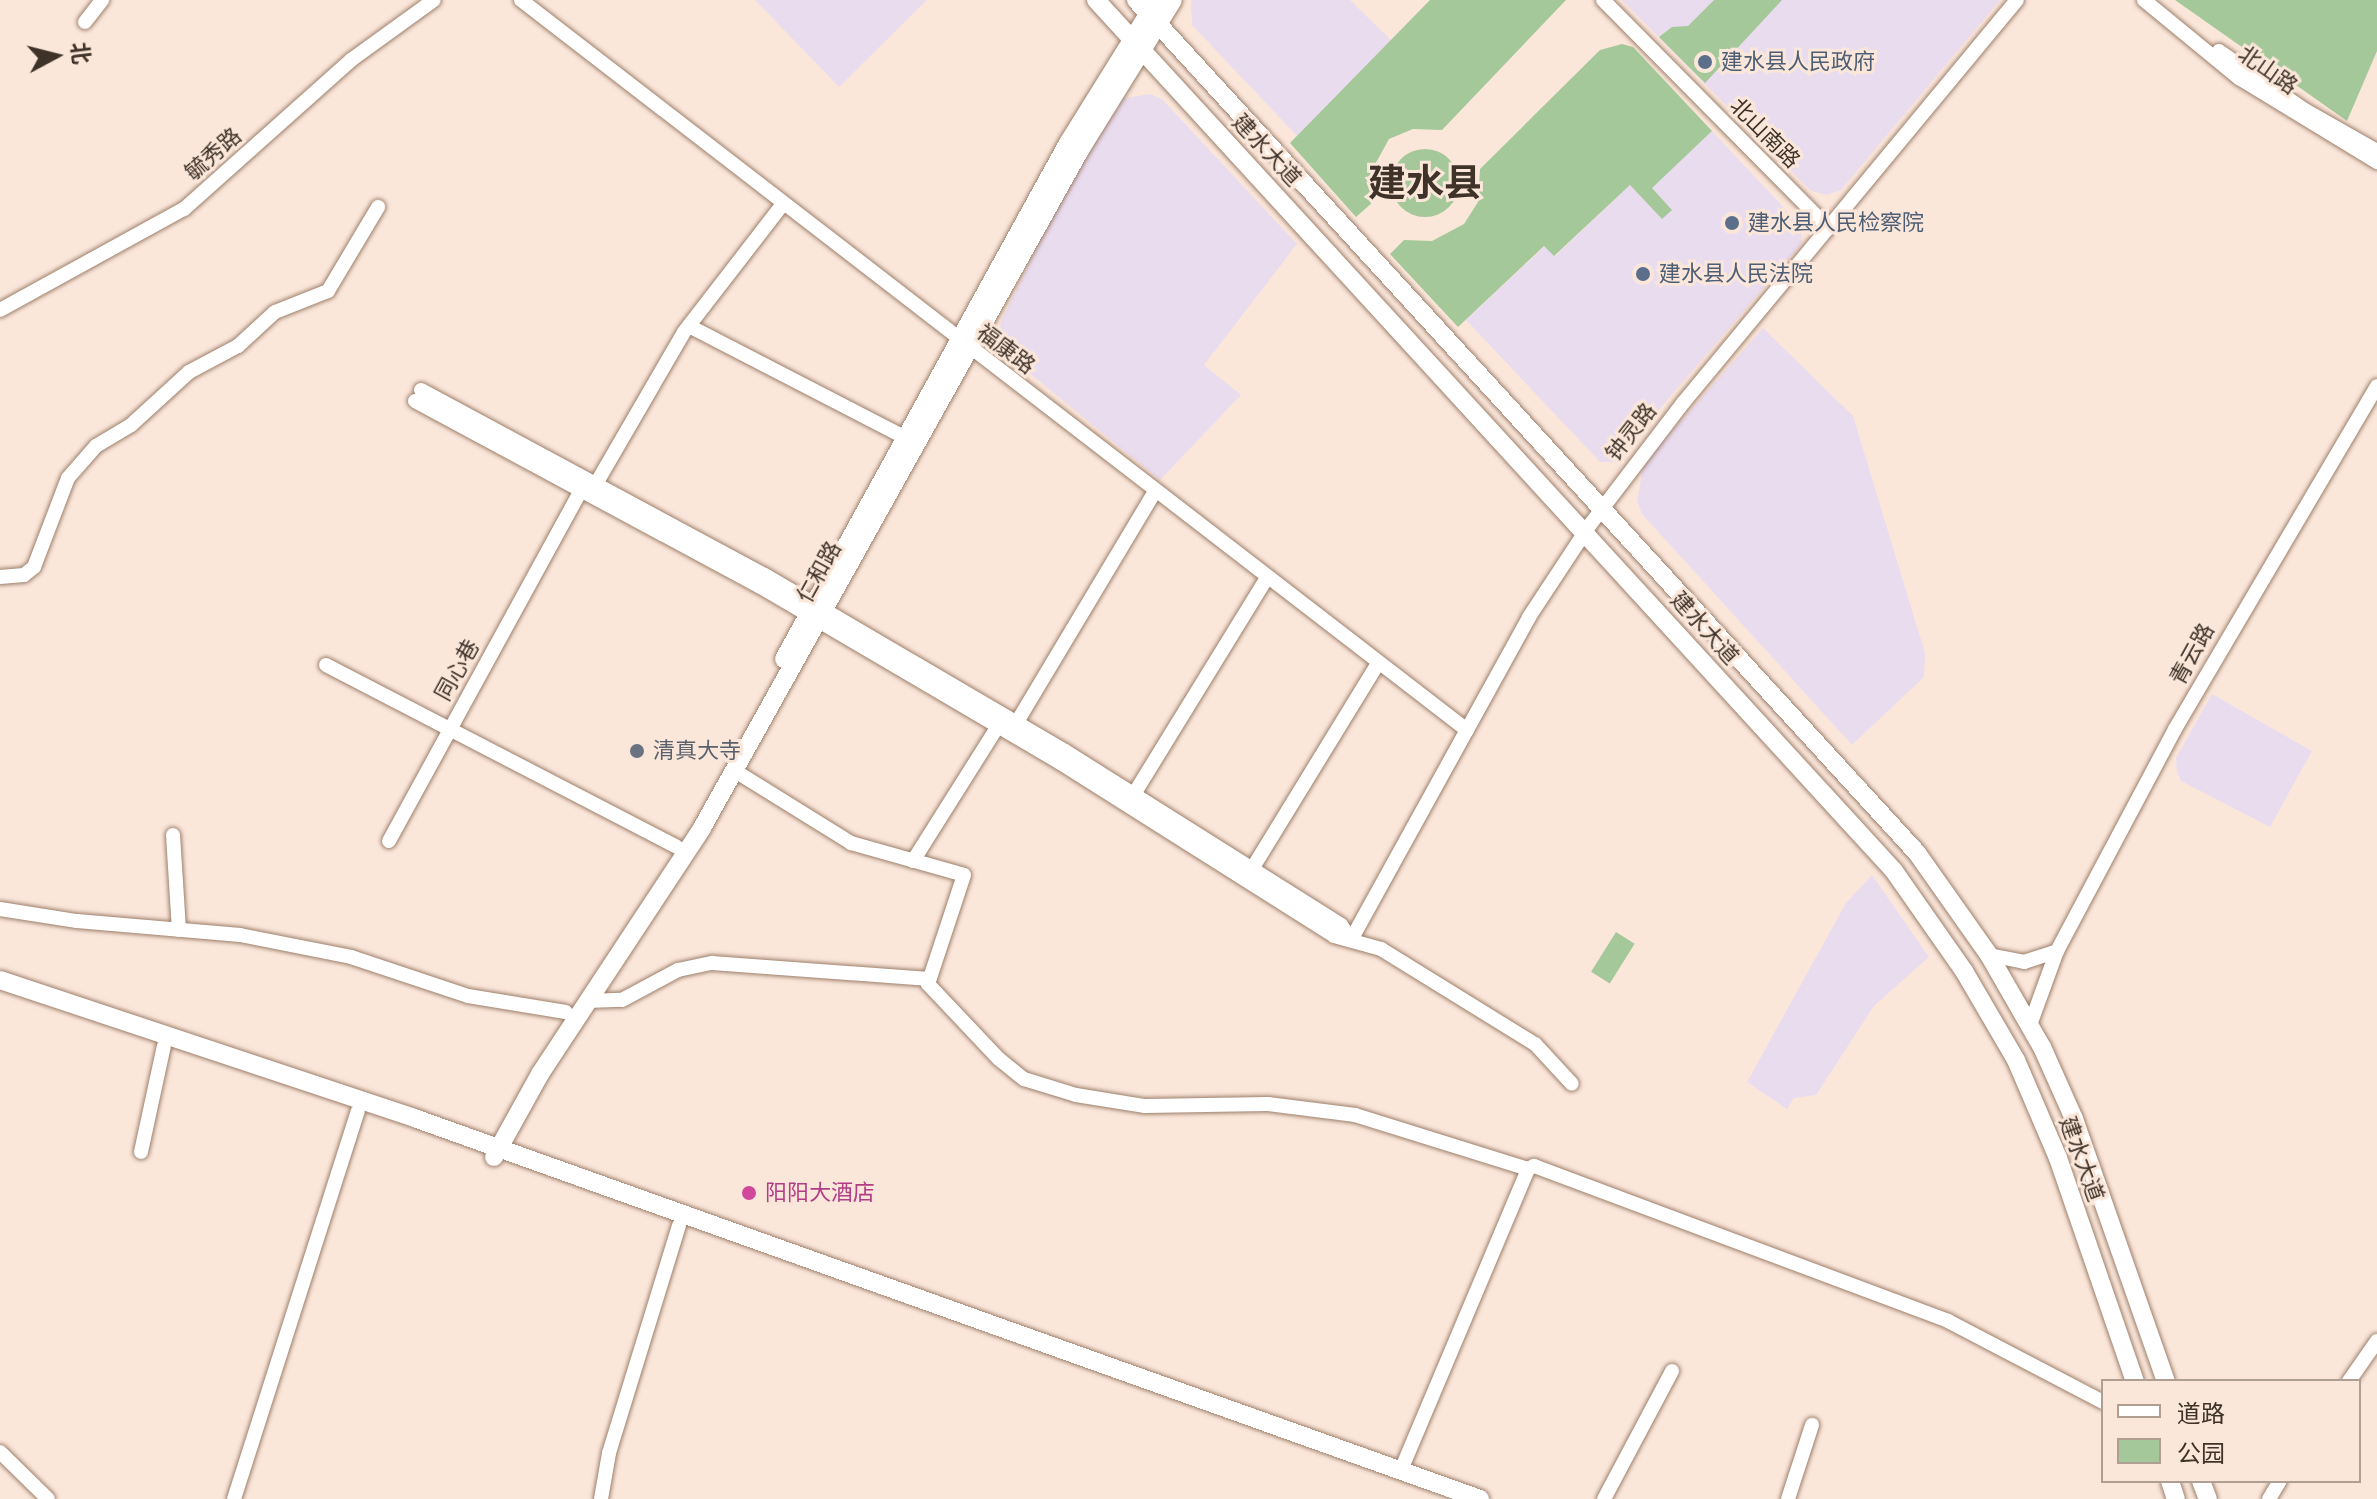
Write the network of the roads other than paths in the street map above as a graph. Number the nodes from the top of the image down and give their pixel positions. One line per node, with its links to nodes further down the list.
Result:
1 (102, 0): 11 (street)
2 (434, 0): 18 (street, 毓秀路)
3 (521, 0): 15 (street, 福康路)
4 (1096, 0): 12 (main road, 建水大道)
5 (1173, 0): 10 (main road, 仁和路)
6 (1603, 0): 17 (street, 北山南路)
7 (2017, 0): 17 (street, 钟灵路)
8 (2144, 0): 14 (street, 北山路)
9 (2159, 0): 13 (street, 北山路)
10 (1149, 9): 12 (main road, 仁和路); 26 (main road, 建水大道)
11 (85, 22)
12 (1136, 43): 20 (main road, 仁和路); 27 (main road, 建水大道)
13 (2377, 151)
14 (2377, 162)
15 (783, 204): 19 (street, 同心巷); 20 (street, 福康路)
16 (378, 207): 28 (street)
17 (1829, 228): 26 (street, 钟灵路)
18 (0, 310)
19 (689, 326): 23 (street); 24 (street, 同心巷)
20 (964, 344): 23 (main road, 仁和路); 25 (street, 福康路); 30 (main road, 仁和路)
21 (2377, 386): 47 (street, 青云路)
22 (418, 395): 24 (street)
23 (904, 437): 30 (main road, 仁和路)
24 (589, 490): 30 (street); 35 (street, 同心巷)
25 (1155, 491): 29 (street, 福康路); 33 (street)
26 (1602, 507): 27 (street, 钟灵路); 48 (main road, 建水大道)
27 (1585, 532): 36 (street, 钟灵路); 64 (main road, 建水大道)
28 (0, 577)
29 (1267, 578): 31 (street, 福康路); 38 (street)
30 (816, 612): 33 (street); 34 (street); 37 (main road, 仁和路); 41 (main road, 仁和路)
31 (1378, 663): 36 (street, 福康路); 43 (street)
32 (326, 665): 35 (street)
33 (1017, 722): 38 (street)
34 (998, 726): 42 (street); 46 (street)
35 (449, 730): 40 (street); 41 (street, 同心巷)
36 (1467, 730): 46 (street, 钟灵路)
37 (735, 771): 42 (street); 52 (main road, 仁和路)
38 (1134, 794): 43 (street)
39 (173, 835): 45 (street)
40 (389, 841)
41 (677, 847): 53 (main road, 仁和路)
42 (913, 861): 49 (street)
43 (1252, 869): 46 (street)
44 (0, 909): 45 (street)
45 (179, 930): 53 (street)
46 (1351, 940): 56 (street)
47 (2057, 951): 48 (street); 54 (street, 青云路)
48 (1989, 955): 54 (main road, 建水大道)
49 (929, 979): 52 (street); 60 (street)
50 (0, 980): 57 (main road)
51 (0, 992): 55 (main road)
52 (587, 1001): 59 (main road, 仁和路)
53 (566, 1012): 59 (main road, 仁和路)
54 (2030, 1025): 65 (main road, 建水大道)
55 (164, 1046): 57 (main road); 58 (street)
56 (1572, 1084)
57 (359, 1106): 59 (main road); 73 (street)
58 (141, 1152)
59 (490, 1152): 61 (main road); 68 (main road)
60 (1528, 1169): 67 (street); 71 (street)
61 (679, 1226): 68 (main road); 74 (street)
62 (2377, 1341): 66 (street)
63 (1672, 1371): 77 (street)
64 (2134, 1379)
65 (2165, 1379)
66 (2350, 1379)
67 (2101, 1401)
68 (1235, 1418): 71 (main road); 75 (main road)
69 (1812, 1425): 78 (street)
70 (0, 1452): 72 (street)
71 (1401, 1470): 76 (main road)
72 (48, 1499)
73 (234, 1499)
74 (601, 1499)
75 (1445, 1499)
76 (1480, 1499)
77 (1604, 1499)
78 (1788, 1499)

